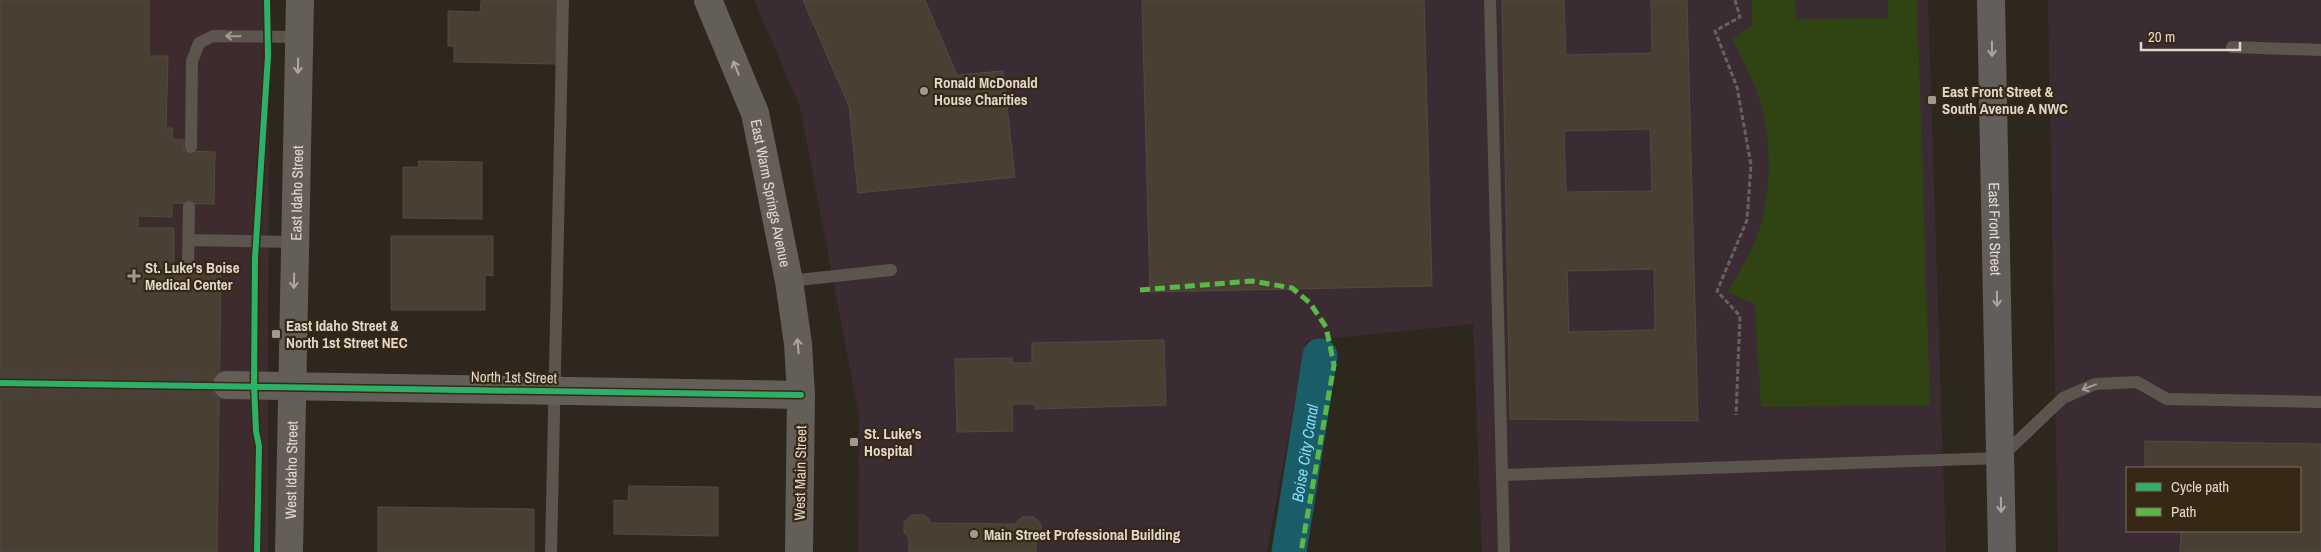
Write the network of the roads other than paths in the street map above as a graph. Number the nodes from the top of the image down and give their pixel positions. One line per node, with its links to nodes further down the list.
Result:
1 (300, 0): 6 (main road, East Idaho Street)
2 (563, 0): 18 (lane)
3 (708, 0): 15 (main road, East Warm Springs Avenue, one-way to 3)
4 (1490, 0): 22 (lane)
5 (1991, 0): 21 (main road, East Front Street, one-way to 21)
6 (299, 37): 9 (lane, one-way to 9); 12 (main road, East Idaho Street, one-way to 12)
7 (2232, 47): 8 (lane)
8 (2321, 50)
9 (191, 147)
10 (189, 207): 11 (lane)
11 (189, 240): 12 (lane); 13 (lane)
12 (294, 242): 17 (main road, East Idaho Street, one-way to 17)
13 (188, 264)
14 (891, 270): 15 (lane)
15 (789, 281): 19 (main road, East Warm Springs Avenue, one-way to 15)
16 (227, 385): 17 (main road, North 1st Street)
17 (291, 386): 18 (main road, North 1st Street); 23 (main road, West Idaho Street)
18 (555, 390): 19 (main road, North 1st Street); 24 (lane)
19 (801, 394): 25 (main road, West Main Street)
20 (2321, 402): 21 (lane, one-way to 21)
21 (2000, 458): 22 (lane); 27 (main road, East Front Street, one-way to 27)
22 (1503, 475): 26 (lane)
23 (288, 552)
24 (551, 552)
25 (799, 552)
26 (1504, 552)
27 (2002, 552)

